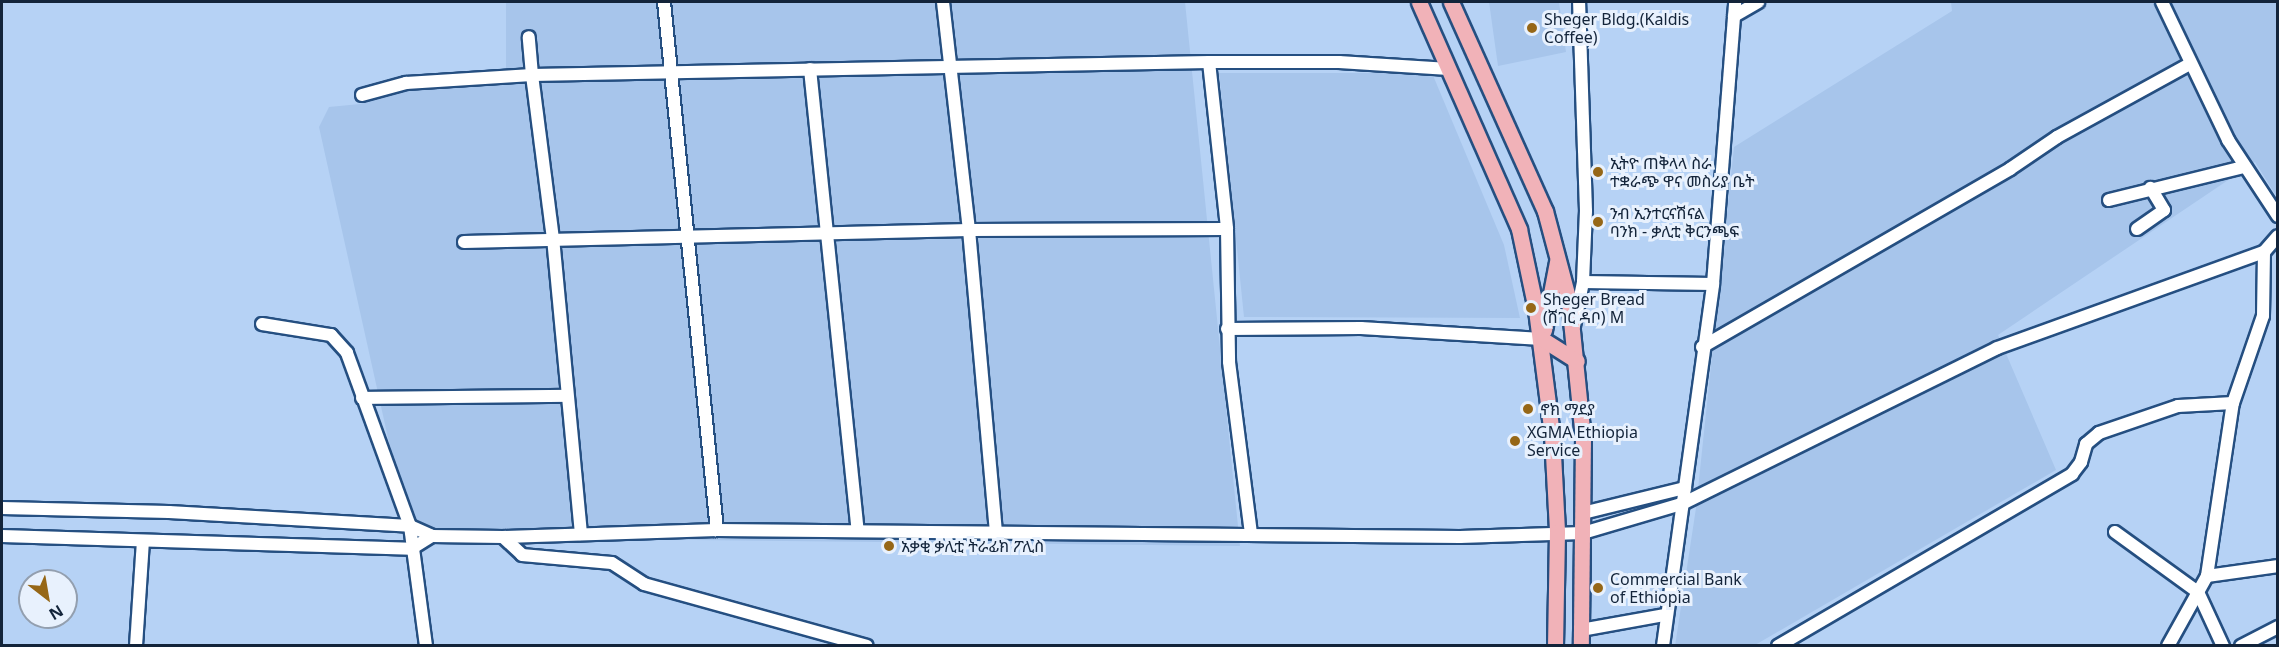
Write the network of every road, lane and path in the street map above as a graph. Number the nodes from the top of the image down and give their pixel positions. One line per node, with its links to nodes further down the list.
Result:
1 (664, 2): 16 (street)
2 (943, 2): 15 (street)
3 (1419, 2): 14 (main road)
4 (1451, 2): 32 (main road)
5 (1578, 2): 33 (street)
6 (1735, 2): 9 (street)
7 (1758, 2): 9 (street)
8 (2162, 2): 12 (street)
9 (1734, 16): 34 (street)
10 (529, 38): 17 (street)
11 (1209, 62): 14 (street); 15 (street); 23 (street)
12 (2190, 64): 19 (street); 39 (street)
13 (810, 69): 15 (street); 16 (street); 26 (street)
14 (1449, 69): 38 (main road)
15 (950, 70): 25 (street)
16 (671, 72): 17 (street); 27 (street)
17 (532, 75): 18 (street); 29 (street)
18 (362, 95)
19 (2243, 166): 20 (street); 22 (street)
20 (2151, 188): 21 (street); 24 (street)
21 (2109, 200)
22 (2277, 216)
23 (1227, 229): 25 (street); 36 (street)
24 (2137, 229)
25 (969, 230): 26 (street); 56 (street)
26 (827, 234): 27 (street); 50 (street)
27 (689, 236): 29 (street); 49 (street)
28 (2277, 236): 31 (street)
29 (554, 239): 30 (street); 41 (street)
30 (464, 242)
31 (2264, 252): 43 (street); 45 (street)
32 (1558, 254): 37 (main road); 38 (main road)
33 (1583, 282): 34 (street); 37 (street)
34 (1713, 284): 39 (street)
35 (262, 324): 42 (street)
36 (1227, 329): 38 (street); 54 (street)
37 (1573, 333): 40 (main road)
38 (1542, 339): 40 (main road); 51 (main road)
39 (1702, 347): 44 (street)
40 (1577, 362): 47 (main road)
41 (567, 396): 42 (street); 55 (street)
42 (362, 398): 48 (street)
43 (2233, 403): 63 (street); 73 (street)
44 (1685, 488): 45 (street); 47 (street)
45 (1684, 503): 52 (street); 65 (street)
46 (2, 508): 48 (street)
47 (1583, 513): 52 (main road)
48 (410, 526): 58 (street); 61 (street)
49 (717, 530): 50 (street); 55 (street)
50 (858, 531): 56 (street)
51 (1557, 532): 52 (street); 54 (street); 71 (main road)
52 (1583, 532): 67 (main road)
53 (2115, 532): 64 (street)
54 (1251, 533): 56 (street)
55 (581, 534): 59 (street)
56 (996, 534)
57 (2, 536): 60 (street)
58 (432, 536): 59 (street); 61 (street)
59 (503, 537): 70 (street)
60 (143, 541): 61 (street); 68 (street)
61 (411, 549): 69 (street)
62 (2277, 566): 63 (street)
63 (2207, 576): 64 (street)
64 (2198, 592): 74 (street); 75 (street)
65 (1664, 615): 67 (street); 72 (street)
66 (2277, 627): 76 (street)
67 (1581, 638)
68 (136, 645)
69 (426, 645)
70 (867, 645)
71 (1555, 645)
72 (1663, 645)
73 (1778, 645)
74 (2168, 645)
75 (2223, 645)
76 (2241, 645)

